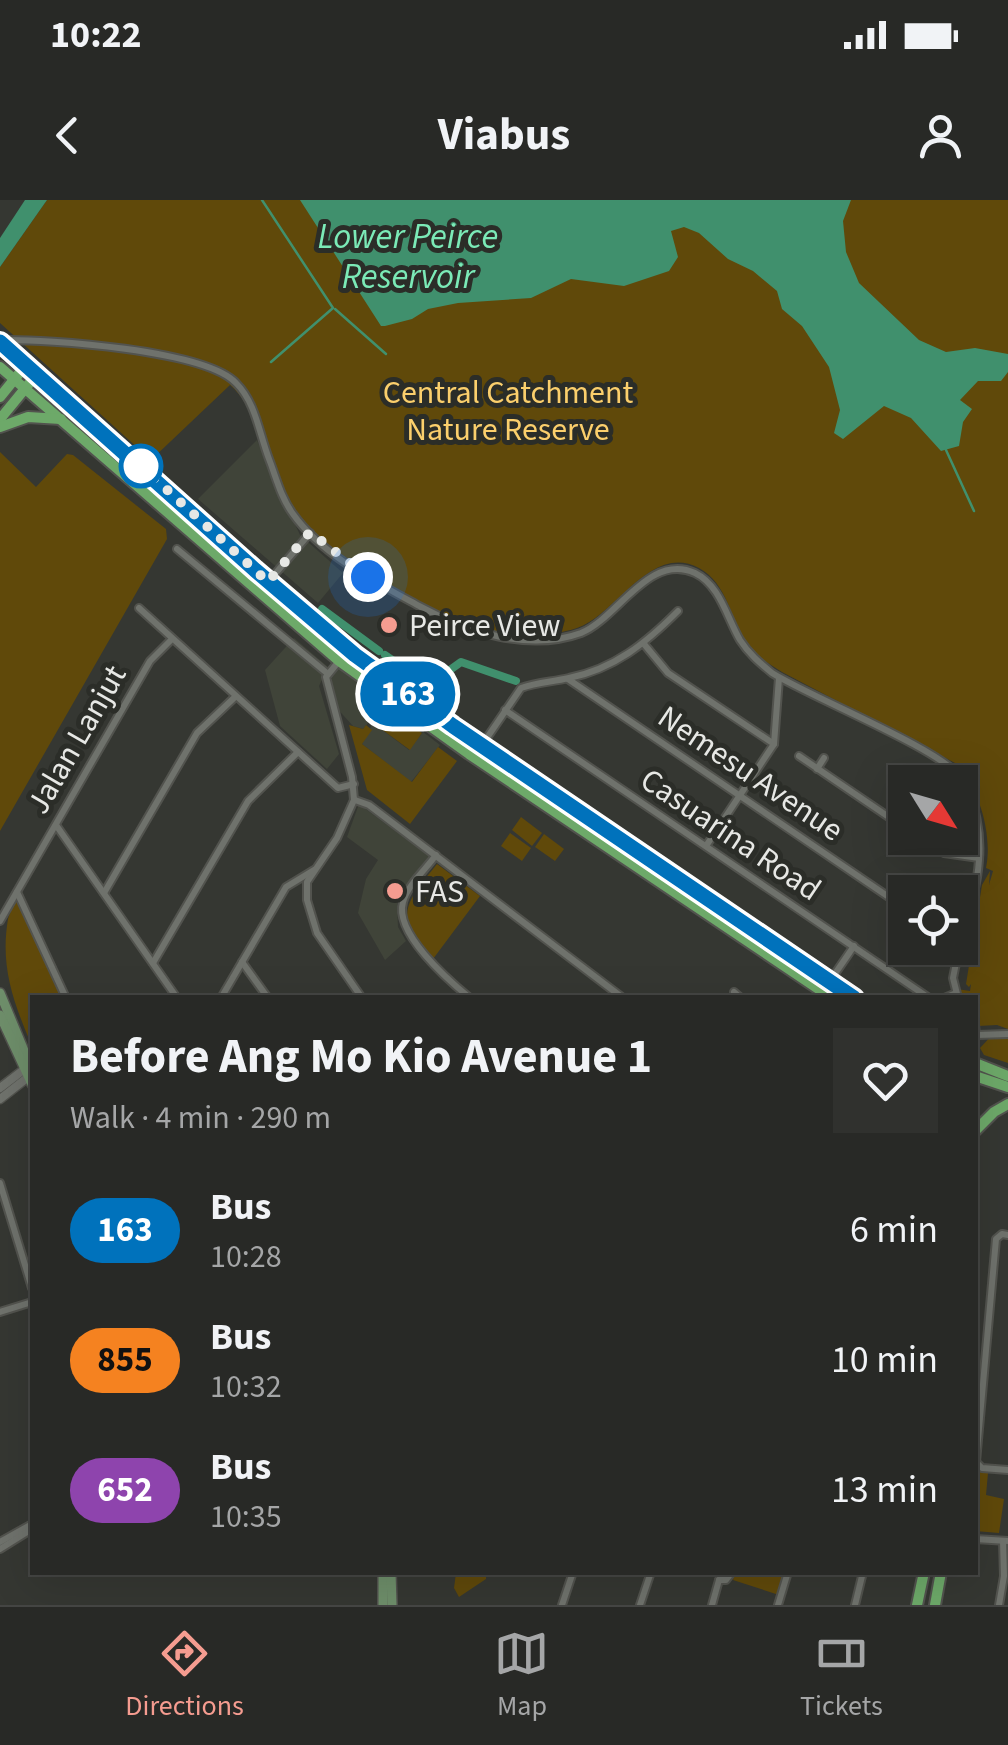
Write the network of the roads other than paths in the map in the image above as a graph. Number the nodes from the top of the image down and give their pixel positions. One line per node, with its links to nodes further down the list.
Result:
1 (0, 341): 2 (main road); 11 (street)
2 (26, 364): 4 (main road); 5 (main road)
3 (0, 367): 5 (main road)
4 (37, 374): 6 (main road); 13 (main road)
5 (14, 379): 6 (main road); 7 (main road)
6 (25, 388): 8 (main road); 9 (main road)
7 (0, 397)
8 (0, 418)
9 (62, 419): 10 (main road); 19 (main road)
10 (0, 427)
11 (310, 532): 13 (street); 21 (street)
12 (178, 550): 20 (street)
13 (268, 582): 18 (main road)
14 (140, 608): 16 (street)
15 (678, 611): 17 (street)
16 (172, 639): 23 (street); 36 (street, Jalan Lanjut)
17 (644, 644): 22 (street); 25 (street)
18 (348, 649): 19 (street); 26 (main road)
19 (335, 657): 20 (street); 29 (main road)
20 (325, 671): 32 (street)
21 (779, 677): 25 (street); 40 (street)
22 (568, 678): 24 (street); 33 (street, Nemesu Avenue)
23 (235, 697): 27 (street); 44 (street)
24 (505, 710): 26 (street); 37 (street, Casuarina Road)
25 (774, 744): 33 (street)
26 (481, 746): 29 (street); 47 (main road)
27 (298, 752): 32 (street); 51 (street)
28 (798, 756): 31 (street)
29 (474, 757): 49 (main road)
30 (824, 758): 31 (street)
31 (817, 768): 35 (street)
32 (354, 784): 34 (street)
33 (741, 796): 37 (street); 45 (street, Nemesu Avenue)
34 (354, 800): 39 (street); 41 (street)
35 (888, 816)
36 (56, 825): 43 (street, Jalan Lanjut); 44 (street)
37 (706, 846): 48 (street, Casuarina Road)
38 (958, 855): 40 (street)
39 (436, 856): 61 (street); 62 (street)
40 (979, 858): 42 (street)
41 (315, 870): 50 (street); 60 (street)
42 (977, 875)
43 (17, 892): 46 (street, Jalan Lanjut); 56 (street)
44 (104, 893): 51 (street)
45 (888, 896)
46 (0, 921)
47 (770, 941): 49 (main road); 53 (main road)
48 (854, 946): 53 (street); 66 (street, Casuarina Road)
49 (763, 952): 64 (main road)
50 (242, 962): 58 (street); 59 (street)
51 (153, 964): 57 (street)
52 (956, 965): 67 (street)
53 (830, 982): 65 (main road)
54 (734, 992): 63 (street)
55 (0, 993): 68 (main road)
56 (65, 995)
57 (175, 995)
58 (224, 995)
59 (266, 995)
60 (360, 995)
61 (467, 995)
62 (619, 995)
63 (738, 995)
64 (828, 995)
65 (850, 995)
66 (925, 995)
67 (957, 995)
68 (2, 1014): 72 (main road)
69 (1008, 1034): 70 (street)
70 (978, 1037)
71 (978, 1064): 73 (main road)
72 (30, 1073): 76 (street); 77 (street)
73 (1008, 1076)
74 (978, 1077): 75 (main road)
75 (1008, 1086)
76 (0, 1088)
77 (0, 1099)
78 (1008, 1104): 79 (main road)
79 (978, 1128)
80 (0, 1183): 82 (street)
81 (1008, 1234): 85 (street)
82 (30, 1281)
83 (30, 1303): 84 (street)
84 (0, 1312)
85 (978, 1440)
86 (978, 1464): 87 (street)
87 (1008, 1470)
88 (30, 1528): 91 (street)
89 (978, 1539): 90 (street)
90 (1005, 1541): 112 (street)
91 (0, 1546)
92 (382, 1575): 103 (main road)
93 (391, 1575): 104 (main road)
94 (573, 1575): 105 (street)
95 (650, 1575): 106 (street)
96 (715, 1575): 102 (street)
97 (730, 1575): 102 (street)
98 (787, 1575): 108 (street)
99 (863, 1575): 109 (street)
100 (923, 1575): 110 (main road)
101 (941, 1575): 111 (main road)
102 (719, 1580): 107 (street)
103 (384, 1605)
104 (392, 1605)
105 (562, 1605)
106 (640, 1605)
107 (712, 1605)
108 (778, 1605)
109 (855, 1605)
110 (917, 1605)
111 (935, 1605)
112 (999, 1605)

